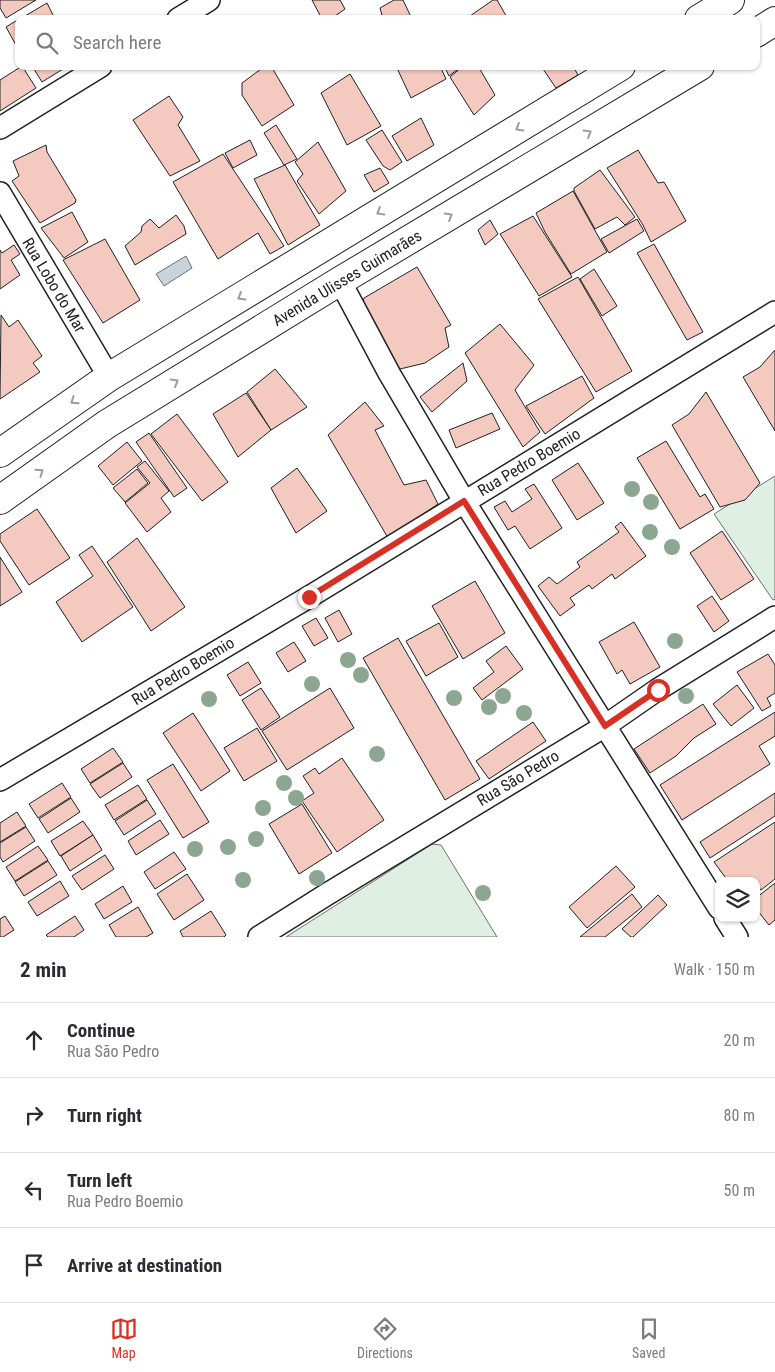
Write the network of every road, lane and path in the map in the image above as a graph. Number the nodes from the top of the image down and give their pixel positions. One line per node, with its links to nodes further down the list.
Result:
1 (209, 0): 3 (street)
2 (730, 0): 4 (main road)
3 (185, 15)
4 (706, 15)
5 (775, 21): 6 (main road)
6 (760, 30)
7 (94, 70): 10 (street)
8 (614, 70): 14 (main road, one-way to 14)
9 (693, 70): 12 (main road, Avenida Ulisses Guimarães, one-way to 9)
10 (0, 128)
11 (0, 193): 14 (street, Rua Lobo do Mar)
12 (340, 282): 16 (main road, Avenida Ulisses Guimarães, one-way to 12); 17 (street)
13 (775, 312): 17 (street, Rua Pedro Boemio)
14 (109, 377): 15 (main road, one-way to 15)
15 (0, 453)
16 (0, 500)
17 (464, 501): 19 (street); 20 (street, Rua Pedro Boemio)
18 (775, 617): 19 (street, Rua São Pedro)
19 (605, 726): 21 (street); 23 (street, Rua São Pedro)
20 (0, 780)
21 (715, 902)
22 (728, 922): 24 (street)
23 (259, 937)
24 (737, 937)

